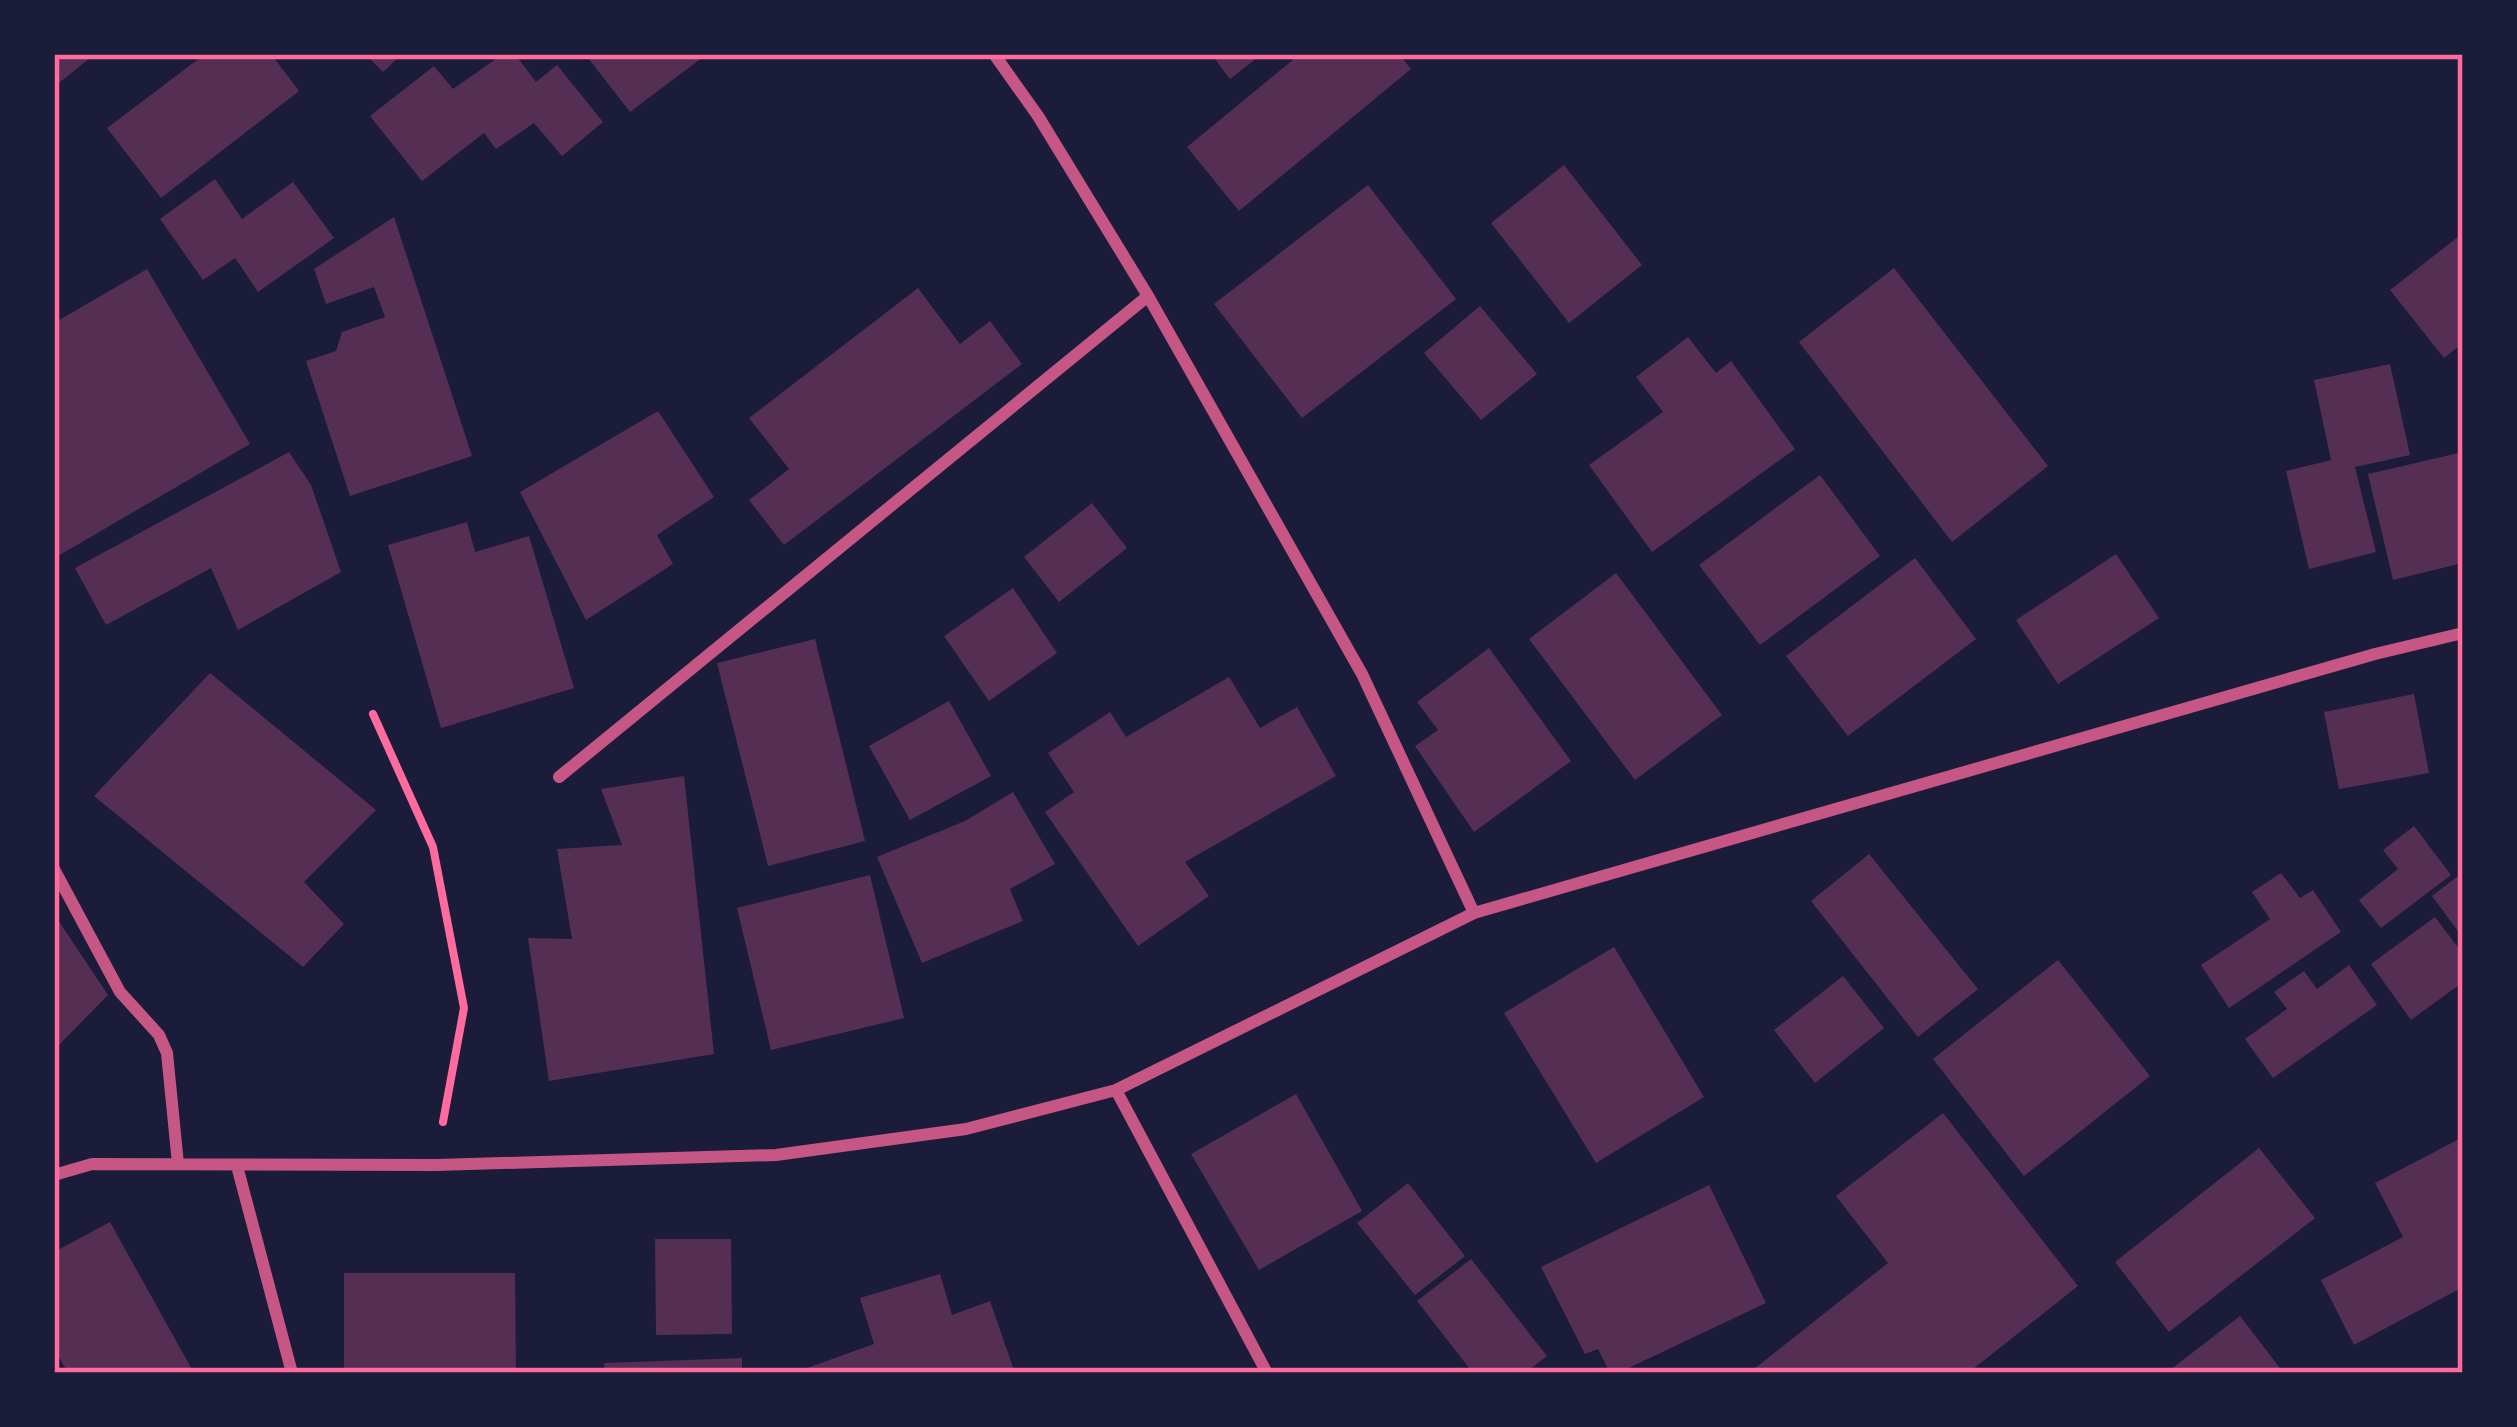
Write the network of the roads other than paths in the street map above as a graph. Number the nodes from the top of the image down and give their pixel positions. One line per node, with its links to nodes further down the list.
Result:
1 (994, 54): 2 (street)
2 (1148, 296): 4 (street); 6 (street)
3 (2463, 633): 6 (street)
4 (559, 777)
5 (54, 869): 8 (street)
6 (1474, 914): 7 (street)
7 (1117, 1090): 9 (street); 12 (street)
8 (178, 1164): 9 (street); 10 (street)
9 (237, 1166): 11 (street)
10 (54, 1175)
11 (292, 1373)
12 (1268, 1373)

